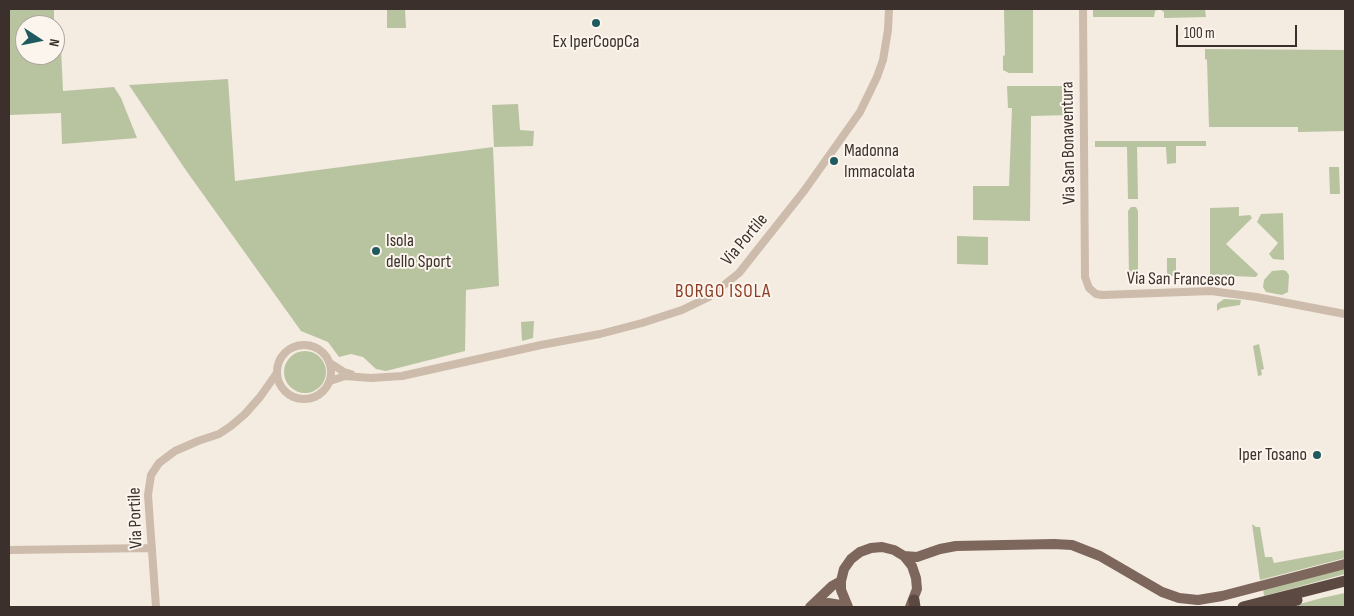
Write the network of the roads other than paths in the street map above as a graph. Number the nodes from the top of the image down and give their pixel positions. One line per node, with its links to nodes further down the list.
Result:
1 (889, 9): 7 (street, Via Portile)
2 (1083, 9): 3 (street, Via San Bonaventura)
3 (1086, 277): 4 (street, Via San Francesco)
4 (1345, 314)
5 (330, 363): 6 (street); 7 (street, Via Portile); 8 (street)
6 (277, 373): 9 (street); 10 (street, Via Portile)
7 (358, 376): 8 (street, Via Portile)
8 (330, 381): 9 (street)
9 (285, 392): 10 (street)
10 (260, 397): 11 (street, Via Portile)
11 (152, 548): 12 (street); 22 (street, Via Portile)
12 (9, 550)
13 (930, 553): 14 (main road); 15 (main road); 16 (main road)
14 (904, 556): 16 (main road); 17 (main road)
15 (1345, 564)
16 (916, 578): 21 (main road)
17 (841, 581): 23 (main road); 24 (main road)
18 (1345, 581): 20 (highway)
19 (1345, 588): 20 (highway)
20 (1265, 604): 25 (highway)
21 (913, 605)
22 (156, 607)
23 (812, 607): 24 (main road)
24 (848, 607)
25 (1243, 607)

